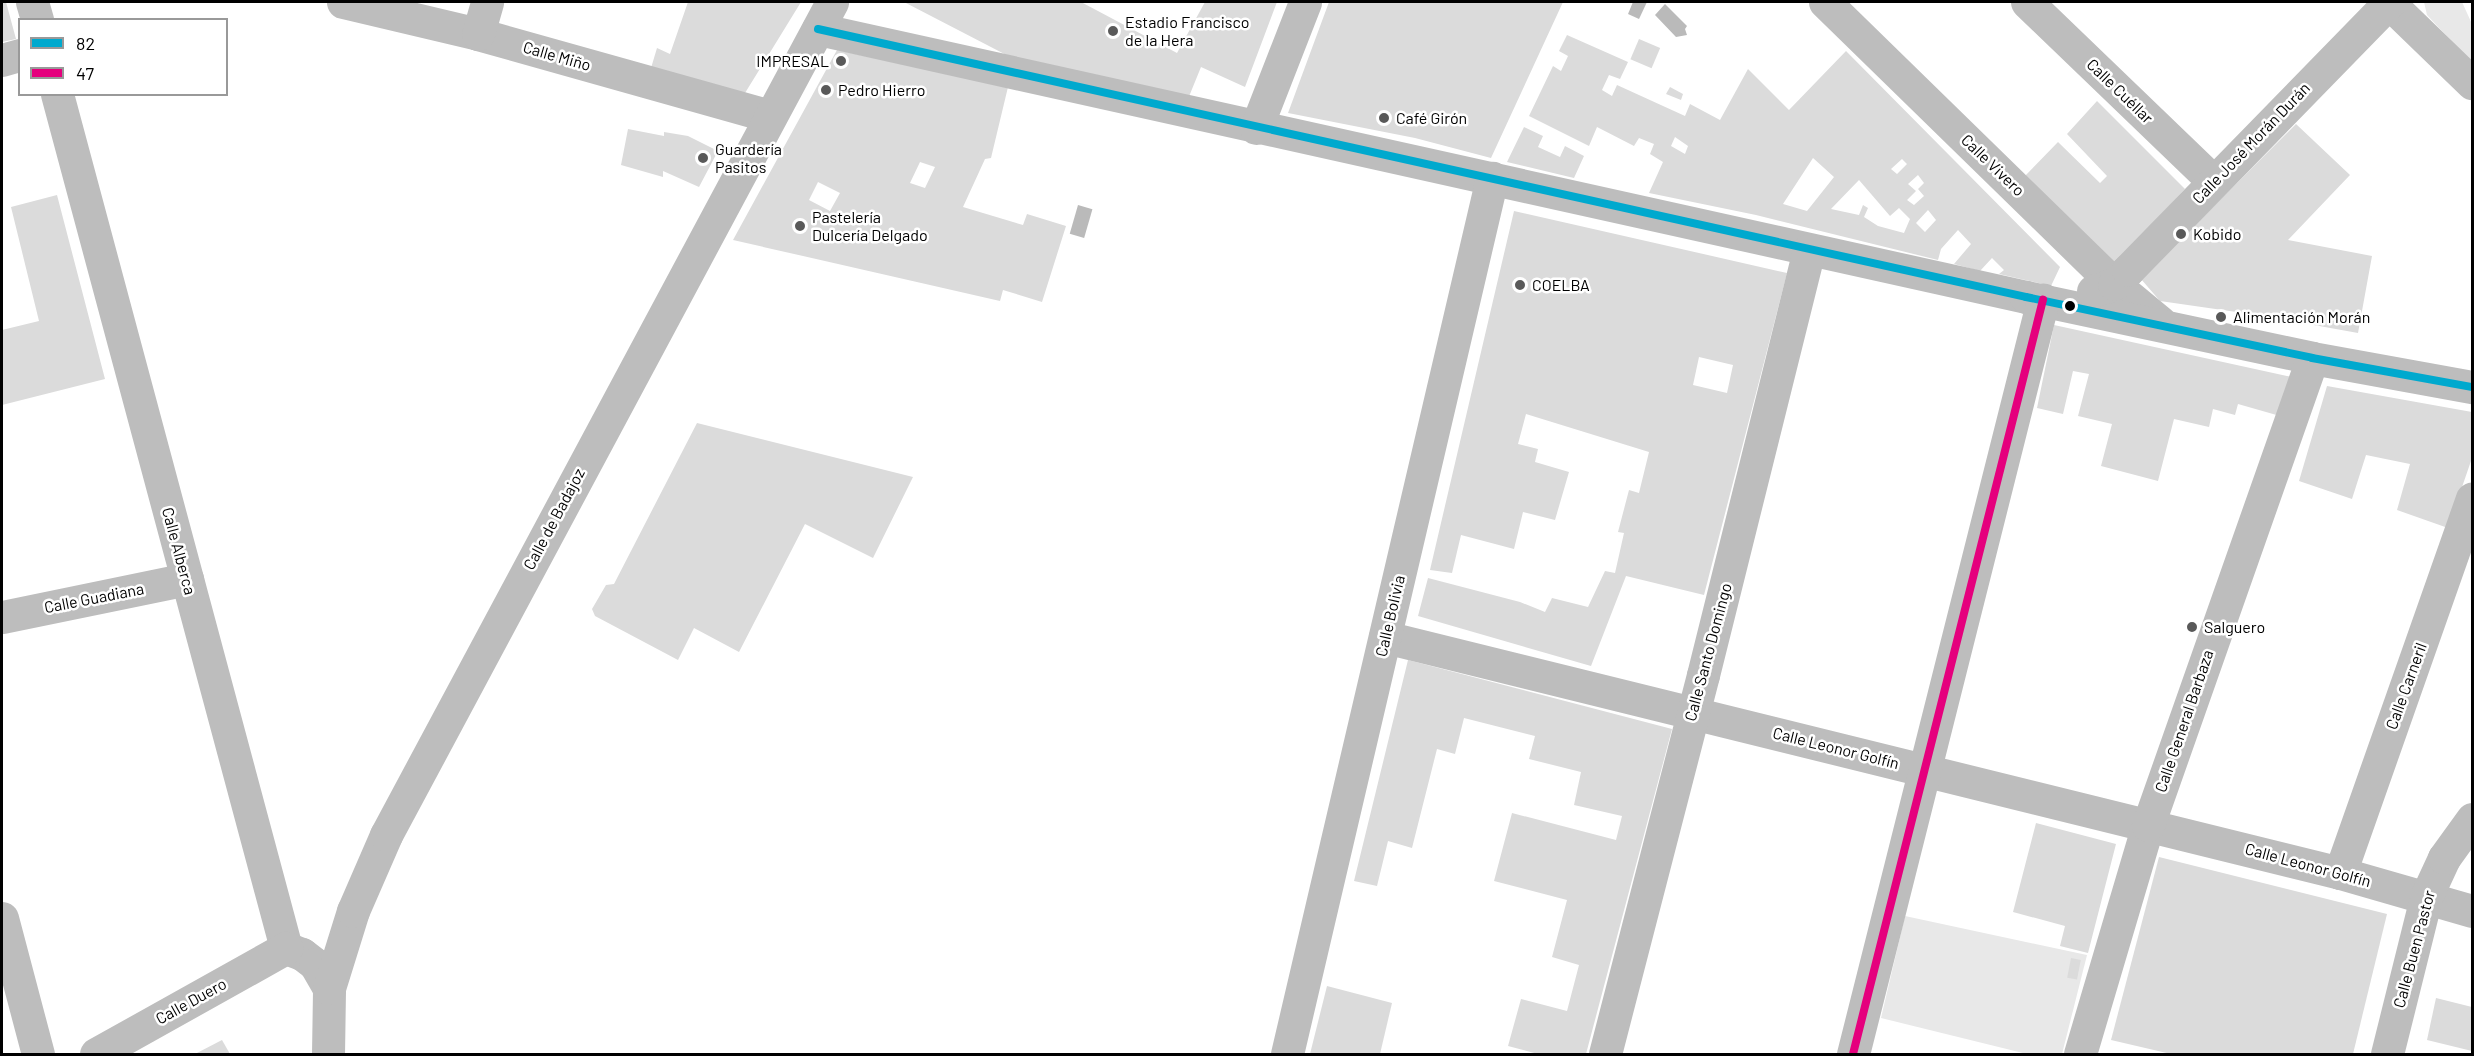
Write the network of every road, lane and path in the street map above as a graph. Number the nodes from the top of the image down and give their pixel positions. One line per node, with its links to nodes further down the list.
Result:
1 (33, 2): 9 (street)
2 (343, 2): 10 (street, Calle Miño)
3 (487, 2): 10 (street)
4 (1305, 2): 16 (street)
5 (1825, 2): 19 (street, Calle Vivero)
6 (2027, 2): 18 (street, Calle Cuéllar)
7 (2388, 2): 13 (street); 18 (street, Calle José Morán Durán)
8 (825, 15): 15 (street, Calle de Badajoz); 16 (street)
9 (37, 18)
10 (478, 34): 15 (street, Calle Miño)
11 (18, 56): 12 (street)
12 (2, 60)
13 (2472, 83)
14 (58, 96): 27 (street, Calle Alberca)
15 (770, 116): 39 (street, Calle de Badajoz)
16 (1256, 128): 17 (street)
17 (1492, 178): 20 (street); 29 (street, Calle Bolivia)
18 (2213, 181): 21 (street, Calle José Morán Durán)
19 (2075, 244): 21 (street, Calle Vivero); 22 (street)
20 (1809, 250): 22 (street); 30 (street, Calle Santo Domingo)
21 (2114, 284): 22 (street); 23 (street, Calle Vivero)
22 (2056, 298): 23 (street); 31 (street)
23 (2164, 325): 24 (street)
24 (2312, 358): 25 (street); 33 (street, Calle General Barbaza)
25 (2472, 387)
26 (2472, 500): 34 (street, Calle Carneril)
27 (187, 579): 28 (street, Calle Guadiana); 38 (street, Calle Alberca)
28 (2, 617)
29 (1385, 637): 30 (street, Calle Leonor Golfín); 44 (street, Calle Bolivia)
30 (1692, 712): 31 (street, Calle Leonor Golfín); 45 (street, Calle Santo Domingo)
31 (1925, 770): 33 (street, Calle Leonor Golfín); 46 (street)
32 (2472, 819): 35 (street, Calle Buen Pastor)
33 (2148, 825): 34 (street, Calle Leonor Golfín); 40 (street, Calle General Barbaza)
34 (2340, 873): 35 (street, Calle Leonor Golfín)
35 (2426, 897): 36 (street, Calle Leonor Golfín); 47 (street, Calle Buen Pastor)
36 (2472, 911)
37 (2, 918): 41 (street)
38 (286, 948): 39 (street); 42 (street, Calle Duero)
39 (329, 988): 43 (street, Calle de Badajoz)
40 (2090, 1052)
41 (38, 1054)
42 (96, 1054)
43 (328, 1054)
44 (1287, 1054)
45 (1605, 1054)
46 (1853, 1054)
47 (2388, 1054)

